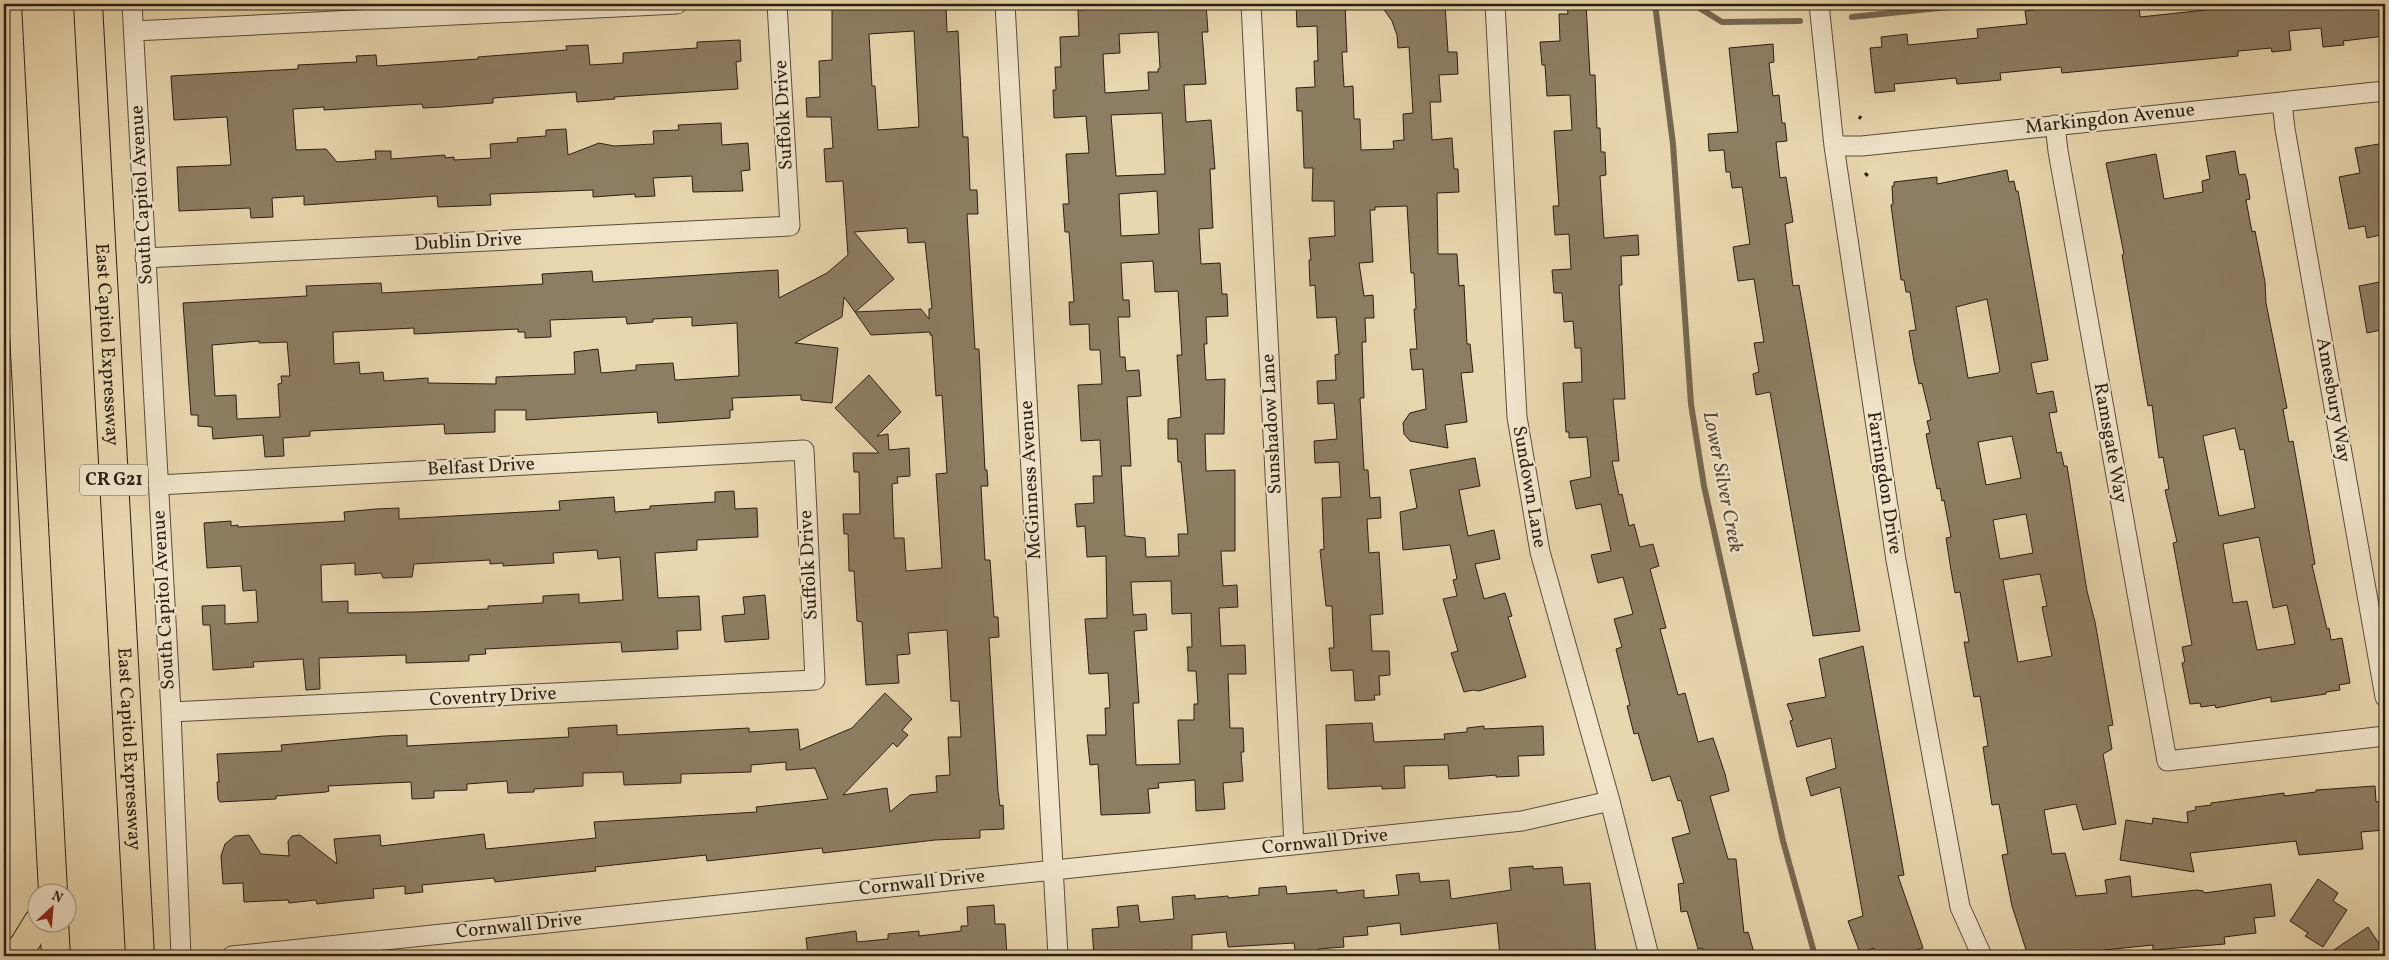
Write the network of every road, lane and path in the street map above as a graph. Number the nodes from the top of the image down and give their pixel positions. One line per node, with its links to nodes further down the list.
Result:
1 (7, 4): 11 (highway)
2 (88, 4): 34 (highway, East Capitol Expressway / CR G21)
3 (132, 4): 10 (street, South Capitol Avenue)
4 (677, 4): 10 (street)
5 (778, 4): 18 (street, Suffolk Drive)
6 (1005, 4): 28 (street, McGinness Avenue)
7 (1251, 4): 27 (street, Sunshadow Lane)
8 (1495, 4): 26 (street, Sundown Lane)
9 (1819, 4): 15 (street, Farringdon Drive)
10 (134, 31): 19 (street, South Capitol Avenue)
11 (8, 83): 29 (highway)
12 (2385, 91): 13 (street, Markingdon Avenue)
13 (2282, 102): 14 (street, Markingdon Avenue); 23 (street, Amesbury Way)
14 (2055, 125): 15 (street, Markingdon Avenue); 25 (street, Ramsgate Way)
15 (1834, 146): 39 (street, Farringdon Drive)
16 (1865, 172): 17 (path)
17 (1868, 176)
18 (790, 226): 19 (street, Dublin Drive)
19 (145, 258): 21 (street, South Capitol Avenue)
20 (804, 450): 21 (street, Belfast Drive); 22 (street, Suffolk Drive)
21 (158, 484): 24 (street, South Capitol Avenue)
22 (815, 680): 24 (street, Coventry Drive)
23 (2385, 697)
24 (171, 712): 35 (street, South Capitol Avenue)
25 (2385, 736)
26 (1610, 802): 27 (street, Cornwall Drive); 38 (street, Sundown Lane)
27 (1294, 845): 28 (street, Cornwall Drive)
28 (1052, 870): 36 (street, Cornwall Drive); 37 (street, McGinness Avenue)
29 (52, 882)
30 (32, 932): 32 (highway)
31 (55, 932): 33 (highway)
32 (10, 956)
33 (56, 956)
34 (140, 956)
35 (181, 956)
36 (232, 956)
37 (1058, 956)
38 (1649, 956)
39 (1982, 956)

